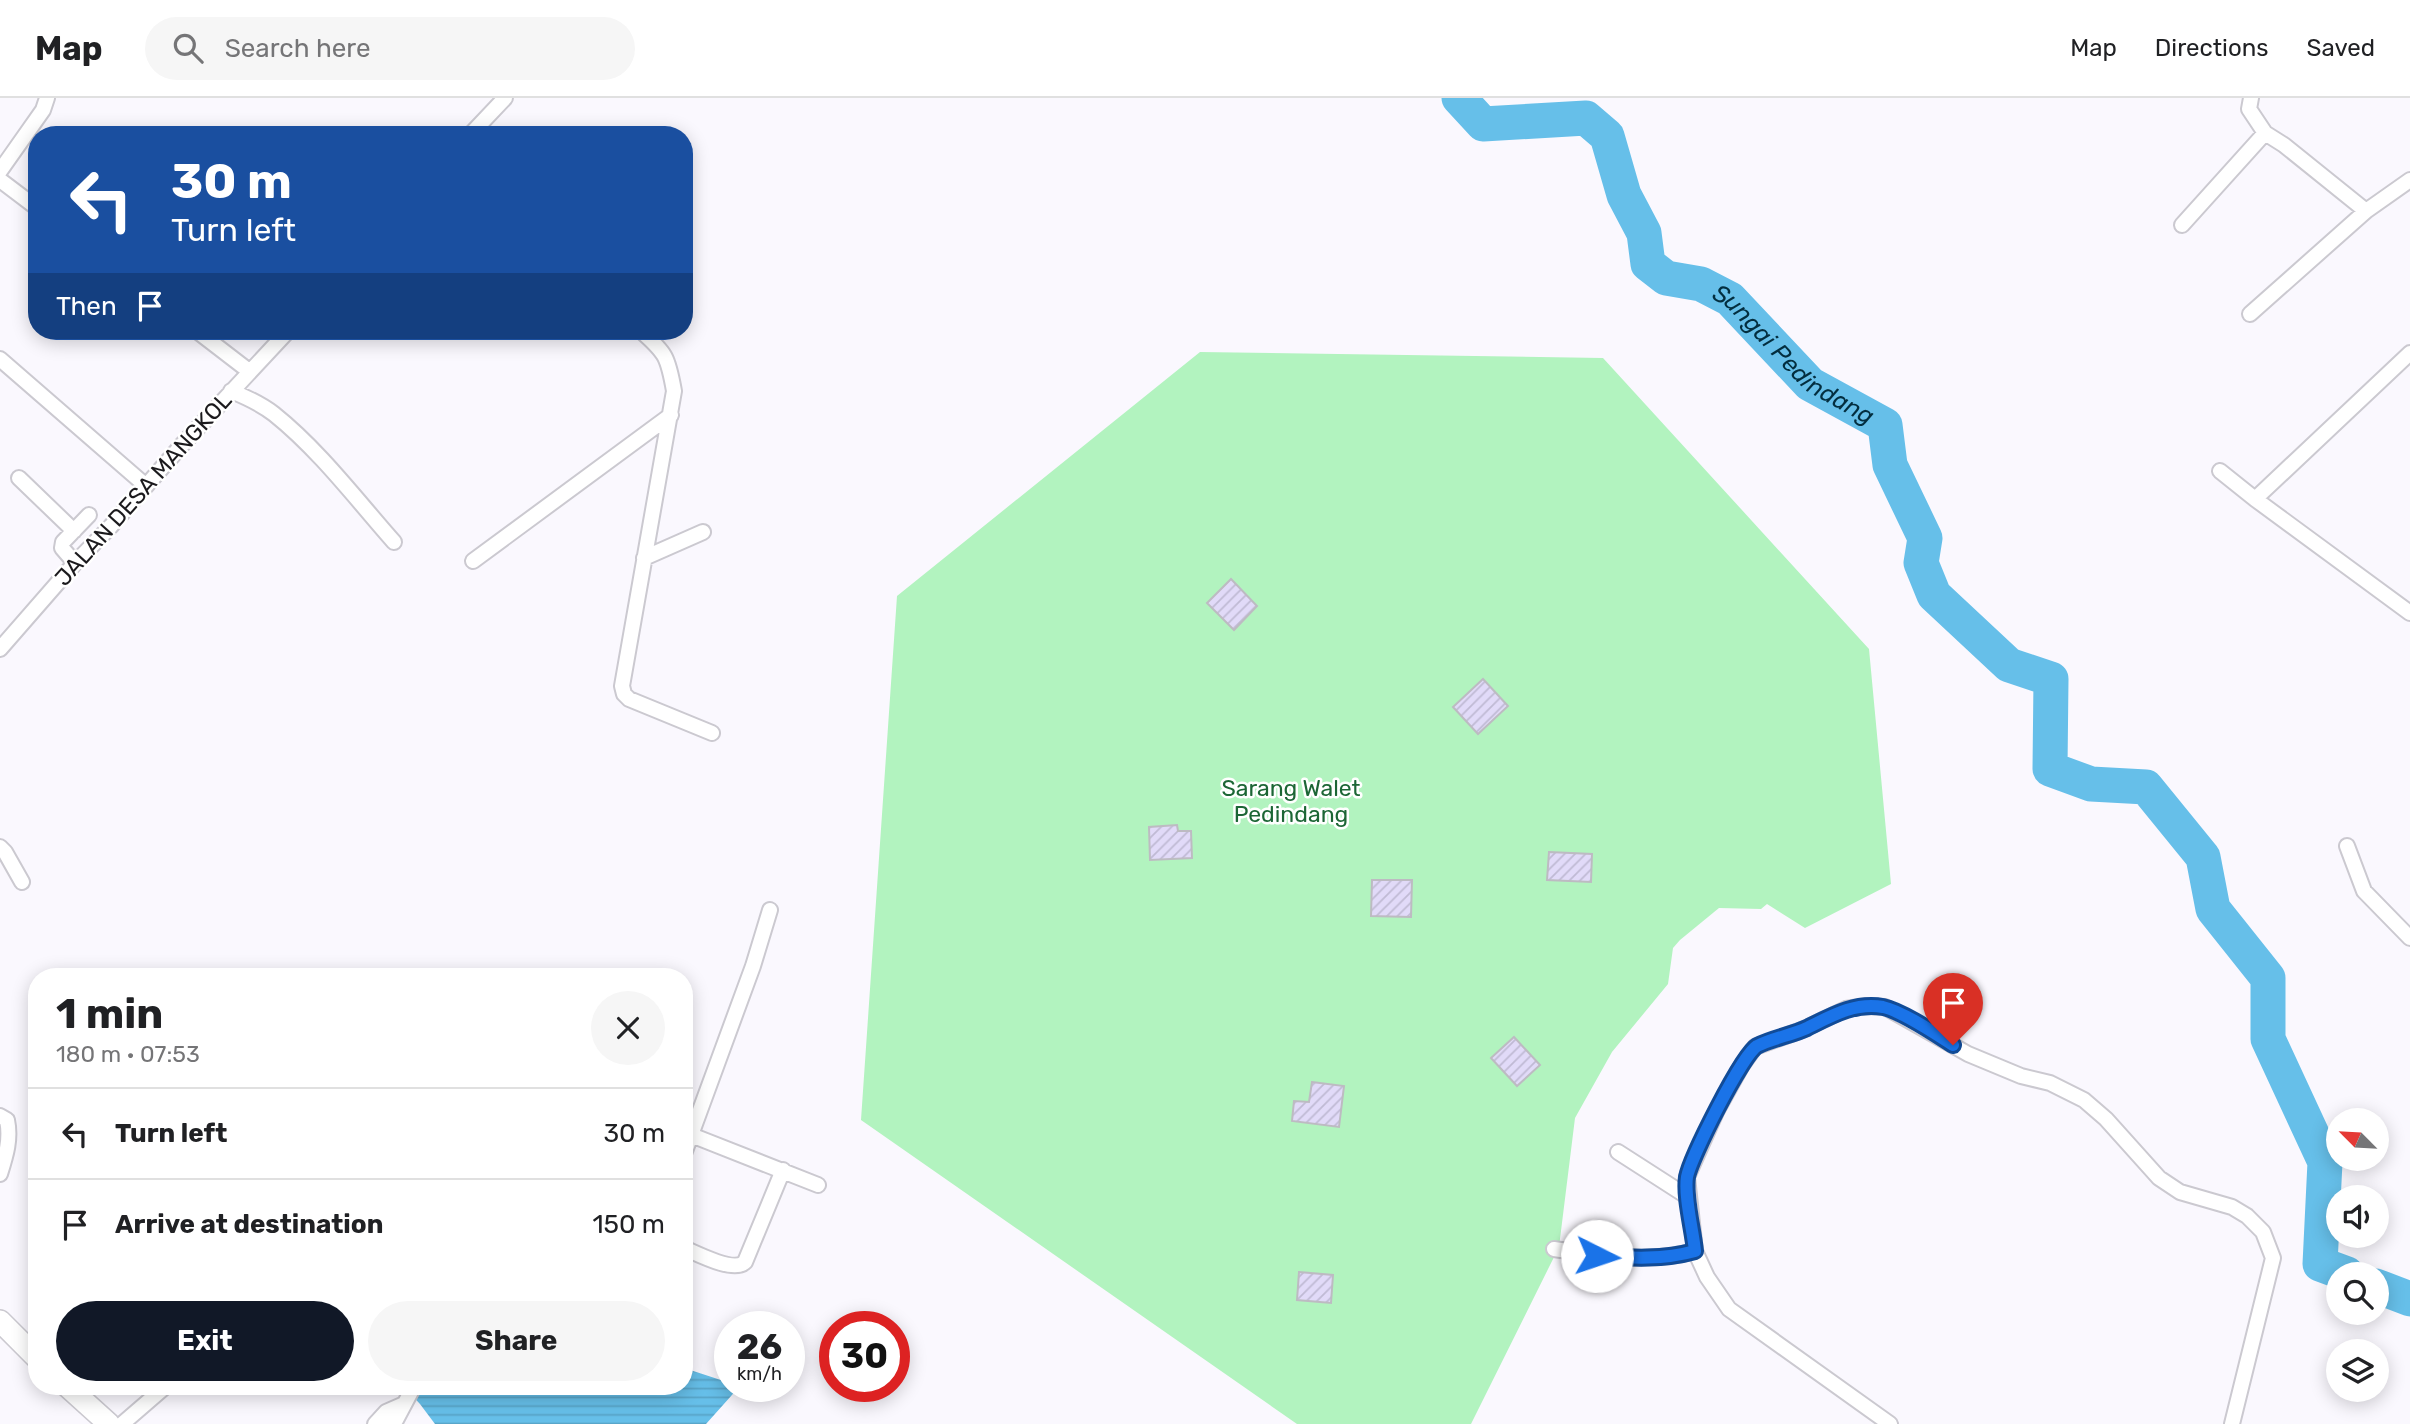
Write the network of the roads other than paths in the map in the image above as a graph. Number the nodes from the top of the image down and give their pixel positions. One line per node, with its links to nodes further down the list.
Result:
1 (47, 98): 4 (street)
2 (505, 98): 5 (street)
3 (2251, 98): 7 (street)
4 (32, 126)
5 (479, 126)
6 (28, 131): 8 (street)
7 (2265, 133): 12 (street); 13 (street)
8 (0, 171)
9 (0, 180): 11 (street)
10 (2410, 180): 12 (street)
11 (28, 201)
12 (2366, 211): 14 (street)
13 (2182, 225)
14 (2250, 314)
15 (209, 340): 20 (street)
16 (279, 340): 20 (street, JALAN DESA MANGKOL)
17 (651, 340): 22 (street)
18 (2410, 353): 26 (street)
19 (0, 359): 25 (street)
20 (250, 371): 21 (street, JALAN DESA MANGKOL)
21 (231, 391): 25 (street, JALAN DESA MANGKOL); 30 (street)
22 (671, 415): 31 (street); 32 (street)
23 (2220, 471): 26 (street)
24 (19, 478): 28 (street)
25 (145, 485): 33 (street, JALAN DESA MANGKOL)
26 (2255, 499): 34 (street)
27 (89, 515): 28 (street)
28 (74, 531): 33 (street)
29 (703, 532): 31 (street)
30 (394, 541)
31 (644, 558): 36 (street)
32 (473, 561)
33 (75, 563): 35 (street, JALAN DESA MANGKOL)
34 (2410, 613)
35 (0, 649)
36 (712, 733)
37 (2347, 846): 41 (street)
38 (0, 847): 39 (street)
39 (22, 882)
40 (770, 909): 43 (street)
41 (2410, 938)
42 (0, 1116): 47 (street)
43 (693, 1122)
44 (693, 1136): 46 (street)
45 (1618, 1152): 49 (street)
46 (783, 1170): 48 (street); 52 (street)
47 (0, 1174)
48 (818, 1185)
49 (1688, 1197): 51 (street); 63 (street)
50 (1553, 1249): 51 (street)
51 (1695, 1251): 62 (street)
52 (693, 1252)
53 (0, 1321): 54 (main road)
54 (28, 1349)
55 (77, 1395): 58 (main road)
56 (156, 1395): 59 (street)
57 (408, 1396): 60 (street); 61 (street)
58 (109, 1424)
59 (122, 1424)
60 (375, 1424)
61 (391, 1424)
62 (1890, 1424)
63 (2232, 1424)

